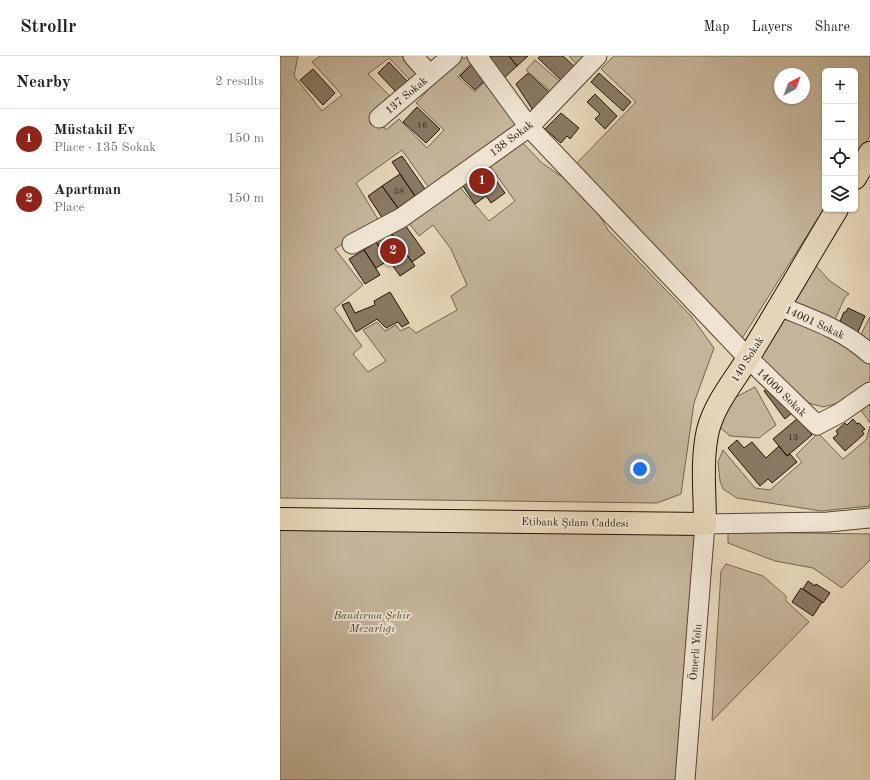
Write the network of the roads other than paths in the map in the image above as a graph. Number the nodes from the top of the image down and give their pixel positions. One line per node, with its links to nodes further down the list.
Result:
1 (413, 56): 5 (street)
2 (452, 56): 5 (street, 137 Sokak)
3 (477, 56): 7 (street, 14000 Sokak)
4 (597, 56): 7 (street, 138 Sokak)
5 (430, 75): 6 (street, 137 Sokak)
6 (379, 118)
7 (528, 127): 11 (street, 138 Sokak); 14 (street, 14000 Sokak)
8 (870, 153): 9 (main road)
9 (856, 176)
10 (835, 212): 12 (main road, 140 Sokak)
11 (352, 244)
12 (779, 306): 13 (street, 14001 Sokak); 14 (main road, 140 Sokak)
13 (870, 354)
14 (748, 358): 15 (street, 14000 Sokak); 18 (main road, 140 Sokak)
15 (870, 392)
16 (870, 518): 18 (street, Etibank Şılam Caddesi)
17 (280, 519): 18 (main road, Etibank Şılam Caddesi)
18 (705, 524): 19 (street, Ömerli Yolu)
19 (685, 780)

